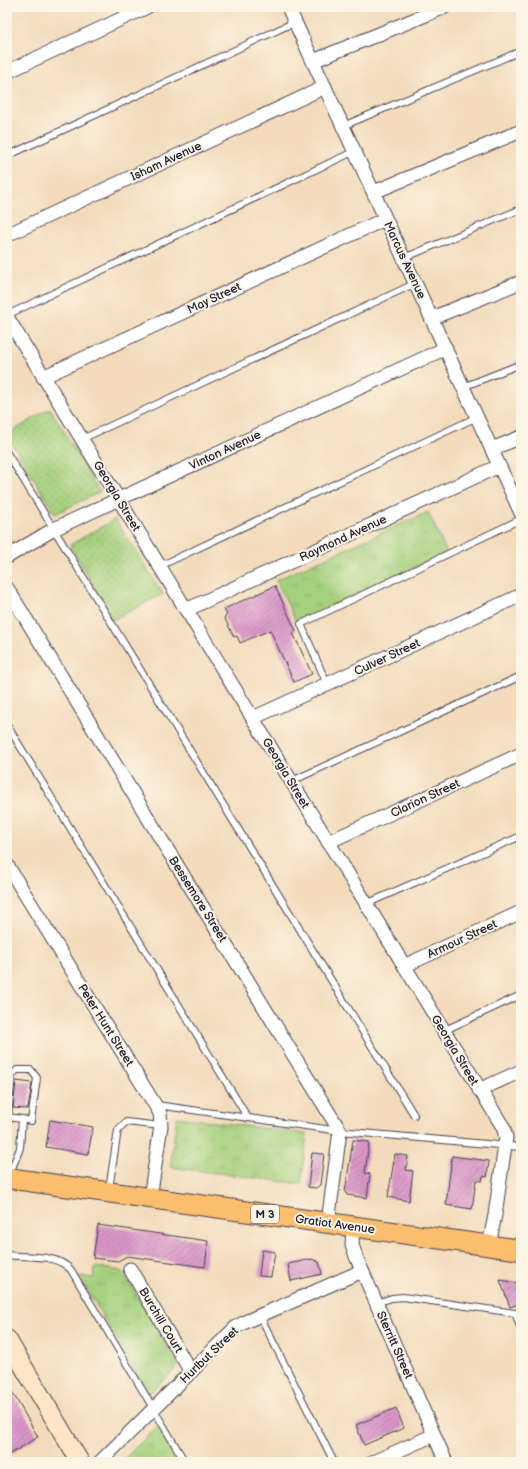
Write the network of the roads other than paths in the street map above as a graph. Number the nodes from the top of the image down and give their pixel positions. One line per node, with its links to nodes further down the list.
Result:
1 (147, 7): 7 (street)
2 (288, 7): 4 (street, Marcus Avenue)
3 (445, 7): 6 (street)
4 (295, 22): 6 (street, Marcus Avenue); 12 (lane)
5 (521, 51): 9 (lane)
6 (313, 61): 8 (street, Marcus Avenue)
7 (7, 72)
8 (325, 87): 9 (street, Marcus Avenue); 16 (street, Isham Avenue)
9 (344, 126): 11 (street, Marcus Avenue)
10 (521, 130): 13 (street)
11 (355, 151): 13 (street, Marcus Avenue); 20 (lane)
12 (7, 156)
13 (374, 192): 15 (street, Marcus Avenue)
14 (521, 209): 17 (lane)
15 (386, 219): 17 (street, Marcus Avenue); 24 (street, May Street)
16 (7, 235)
17 (404, 258): 19 (street, Marcus Avenue)
18 (521, 282): 21 (street)
19 (416, 283): 21 (street, Marcus Avenue); 28 (lane)
20 (7, 316): 24 (street, Georgia Street)
21 (432, 318): 22 (street, Marcus Avenue)
22 (446, 348): 25 (street, Marcus Avenue); 32 (street, Vinton Avenue)
23 (521, 364): 25 (lane)
24 (43, 377): 28 (street, Georgia Street)
25 (463, 387): 26 (street, Marcus Avenue)
26 (477, 417): 29 (street, Marcus Avenue); 37 (lane)
27 (521, 437): 29 (street)
28 (82, 439): 32 (street, Georgia Street)
29 (492, 449): 31 (street, Marcus Avenue)
30 (7, 453): 35 (lane)
31 (499, 466): 33 (street, Marcus Avenue); 40 (street, Raymond Avenue)
32 (119, 499): 35 (street, Vinton Avenue); 37 (street, Georgia Street)
33 (521, 513)
34 (521, 519): 42 (lane)
35 (54, 529): 36 (street, Vinton Avenue); 58 (lane)
36 (7, 557)
37 (160, 566): 40 (street, Georgia Street)
38 (7, 588): 62 (street, Bessemore Street)
39 (521, 595): 42 (street, Culver Street)
40 (186, 610): 43 (street, Georgia Street)
41 (521, 676): 46 (lane)
42 (327, 684): 43 (street, Culver Street)
43 (253, 718): 46 (street, Georgia Street)
44 (7, 725): 59 (lane)
45 (521, 754): 48 (street, Clarion Street)
46 (291, 782): 48 (street, Georgia Street)
47 (521, 836): 50 (lane)
48 (328, 842): 50 (street, Georgia Street)
49 (7, 865): 57 (street, Peter Hunt Street)
50 (366, 904): 52 (street, Georgia Street)
51 (521, 912): 52 (street, Armour Street)
52 (404, 966): 54 (street, Georgia Street)
53 (521, 995): 54 (lane)
54 (443, 1031): 56 (street, Georgia Street)
55 (521, 1070): 56 (street)
56 (479, 1090): 63 (street, Georgia Street)
57 (155, 1105): 59 (lane); 61 (street, Peter Hunt Street)
58 (414, 1115)
59 (248, 1118): 62 (lane)
60 (22, 1119): 60 (lane); 65 (lane)
61 (161, 1126): 66 (lane); 67 (street, Peter Hunt Street)
62 (340, 1131): 63 (lane); 68 (street)
63 (505, 1145): 64 (lane); 70 (street, Georgia Street)
64 (521, 1147)
65 (7, 1181): 66 (main road, Gratiot Avenue / M 3)
66 (109, 1192): 67 (main road, Gratiot Avenue / M 3)
67 (150, 1198): 68 (main road, Gratiot Avenue / M 3)
68 (328, 1223): 69 (main road, Gratiot Avenue / M 3)
69 (353, 1226): 70 (main road, Gratiot Avenue / M 3); 74 (street, Sterritt Street)
70 (489, 1245): 71 (main road, Gratiot Avenue / M 3)
71 (521, 1250)
72 (7, 1255): 80 (lane)
73 (130, 1268): 79 (street, Burchill Court)
74 (362, 1271): 75 (street, Sterritt Street); 76 (street, Hurlbut Street)
75 (376, 1303): 77 (lane); 81 (street, Sterritt Street)
76 (260, 1316): 79 (street, Hurlbut Street); 85 (lane)
77 (521, 1329)
78 (7, 1339): 82 (main road)
79 (191, 1372): 80 (street, Hurlbut Street)
80 (153, 1409): 83 (street, Hurlbut Street); 84 (lane)
81 (434, 1435): 86 (street); 87 (street, Sterritt Street)
82 (80, 1462)
83 (100, 1462)
84 (185, 1462)
85 (334, 1462)
86 (373, 1462)
87 (446, 1462)

